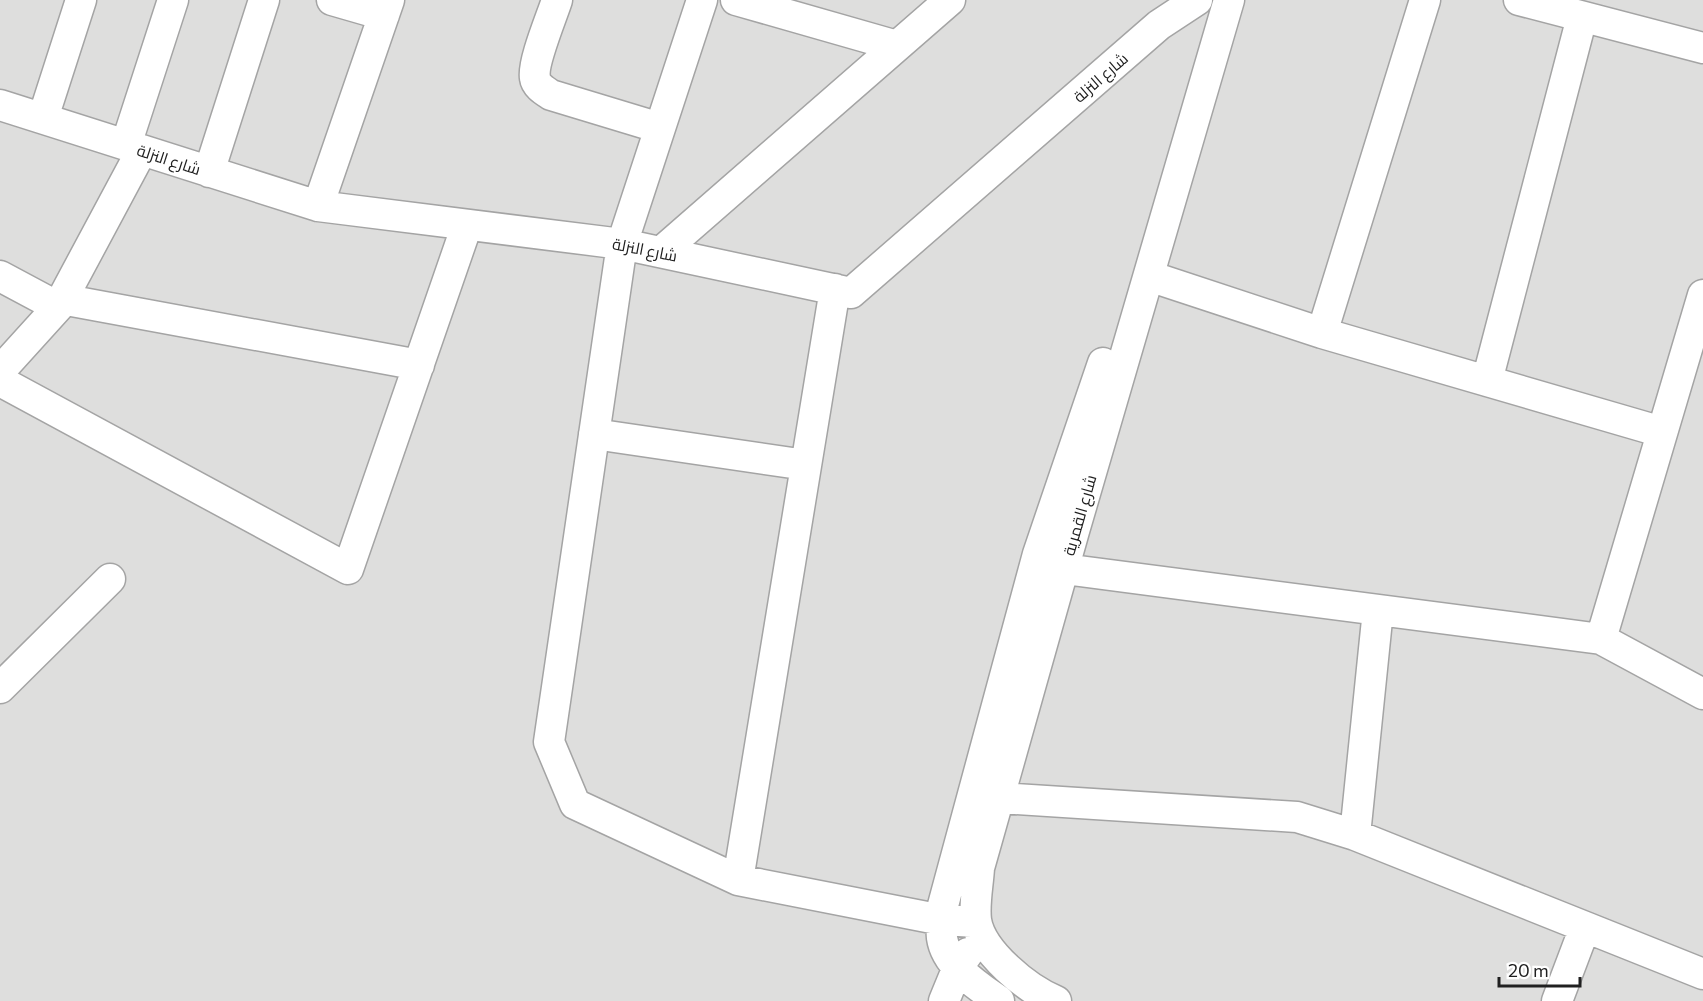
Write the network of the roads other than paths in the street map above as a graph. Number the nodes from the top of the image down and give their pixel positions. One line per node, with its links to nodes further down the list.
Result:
1 (81, 0): 19 (street)
2 (173, 0): 21 (street)
3 (264, 0): 22 (street)
4 (332, 0): 14 (street)
5 (558, 0): 20 (street)
6 (702, 0): 20 (street)
7 (736, 0): 16 (street)
8 (950, 0): 16 (street)
9 (1197, 0): 29 (street, شارع النزلة)
10 (1209, 0): 50 (street)
11 (1229, 0): 28 (street, شارع القمرية)
12 (1425, 0): 32 (street)
13 (1519, 0): 15 (street)
14 (386, 8): 23 (street)
15 (1582, 17): 17 (street); 37 (street)
16 (897, 46): 26 (street)
17 (1703, 48)
18 (0, 105): 19 (street, شارع النزلة)
19 (43, 118): 21 (street, شارع النزلة)
20 (660, 128): 25 (street)
21 (134, 147): 22 (street, شارع النزلة); 31 (street)
22 (209, 172): 23 (street, شارع النزلة)
23 (318, 206): 24 (street, شارع النزلة)
24 (467, 225): 25 (street, شارع النزلة); 34 (street)
25 (622, 244): 26 (street, شارع النزلة); 39 (street)
26 (661, 252): 29 (street, شارع النزلة)
27 (0, 276): 31 (street)
28 (1149, 276): 32 (street); 41 (street, شارع القمرية)
29 (835, 289): 40 (street)
30 (1703, 295): 33 (street)
31 (59, 303): 34 (street); 35 (street)
32 (1322, 333): 37 (street)
33 (1695, 352): 38 (street)
34 (419, 365): 36 (street)
35 (0, 371)
36 (0, 381)
37 (1487, 381): 38 (street)
38 (1662, 432): 44 (street)
39 (594, 434): 40 (street); 49 (street)
40 (806, 465): 49 (street)
41 (1064, 569): 43 (street); 47 (street, شارع القمرية)
42 (110, 579): 45 (street)
43 (1378, 610): 44 (street); 48 (street)
44 (1601, 639): 46 (street)
45 (0, 688)
46 (1703, 694)
47 (999, 798): 48 (street); 52 (street, شارع القمرية)
48 (1355, 835): 51 (street)
49 (738, 880): 50 (street)
50 (942, 920): 52 (street); 53 (street)
51 (1585, 927): 54 (street); 58 (street)
52 (979, 928): 53 (street); 57 (street)
53 (958, 967): 55 (street); 56 (street)
54 (1703, 974)
55 (944, 1001)
56 (999, 1001)
57 (1056, 1001)
58 (1557, 1001)

